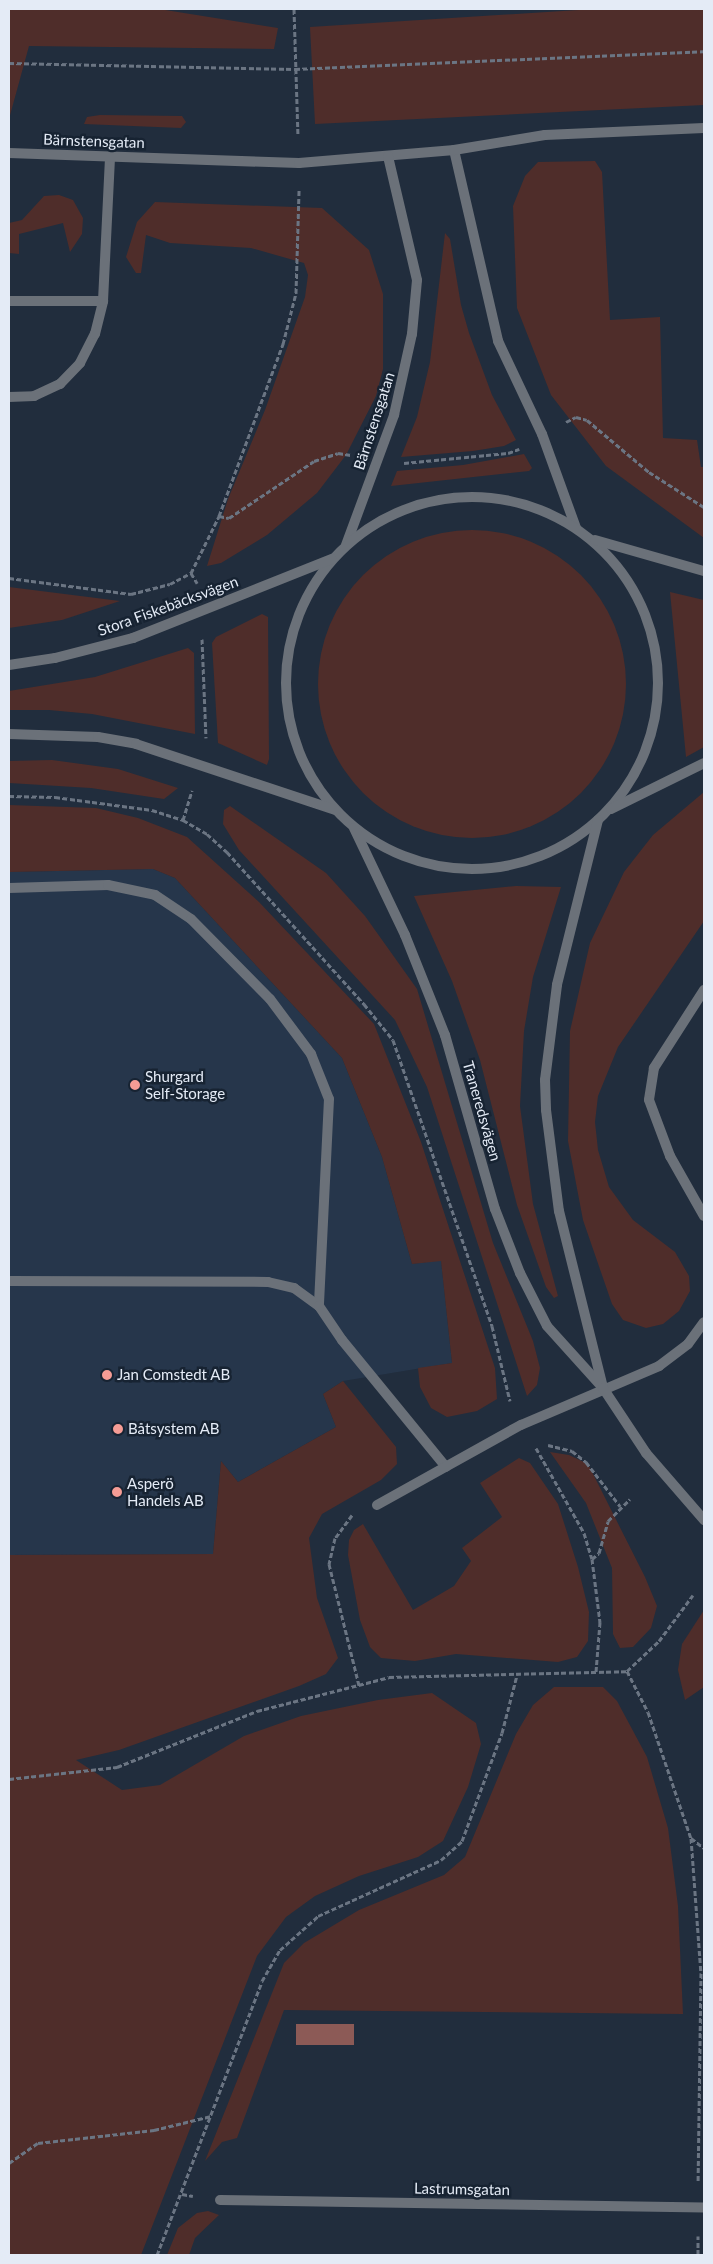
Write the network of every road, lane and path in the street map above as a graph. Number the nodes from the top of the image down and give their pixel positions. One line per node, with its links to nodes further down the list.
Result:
1 (294, 9): 4 (path)
2 (704, 51): 4 (path)
3 (9, 63): 4 (path)
4 (295, 69): 10 (path)
5 (704, 128): 6 (street, Bärnstensgatan)
6 (454, 150): 9 (street, Bärnstensgatan); 14 (street)
7 (9, 153): 8 (street, Bärnstensgatan)
8 (110, 156): 10 (street, Bärnstensgatan); 12 (street)
9 (388, 156): 10 (street, Bärnstensgatan); 15 (street, Bärnstensgatan)
10 (299, 163): 17 (path)
11 (9, 301): 12 (street)
12 (103, 301): 13 (street)
13 (9, 397)
14 (542, 434): 15 (path); 16 (path); 18 (street)
15 (377, 460): 17 (path); 20 (street, Bärnstensgatan)
16 (704, 507)
17 (219, 516): 23 (path)
18 (576, 528): 19 (street); 20 (street)
19 (591, 539): 22 (street); 32 (street)
20 (346, 545): 21 (street)
21 (333, 558): 25 (street, Stora Fiskebäcksvägen); 31 (street)
22 (704, 571)
23 (191, 573): 24 (path); 25 (path)
24 (9, 578)
25 (200, 612): 26 (street, Stora Fiskebäcksvägen); 29 (path)
26 (9, 665)
27 (9, 734): 29 (street)
28 (704, 763): 32 (street)
29 (200, 764): 31 (street); 33 (path)
30 (9, 796): 33 (path)
31 (336, 810): 35 (street)
32 (608, 811): 34 (street)
33 (183, 820): 43 (path)
34 (598, 820): 35 (street); 42 (street, Traneredsvägen)
35 (354, 827): 42 (street, Traneredsvägen)
36 (9, 888): 40 (street)
37 (703, 995): 38 (street)
38 (704, 1216)
39 (9, 1281): 40 (street)
40 (319, 1306): 44 (street)
41 (704, 1322): 42 (street)
42 (603, 1388): 44 (street); 48 (street, Traneredsvägen)
43 (509, 1399)
44 (446, 1467): 46 (street)
45 (630, 1499): 47 (path)
46 (377, 1505): 54 (path)
47 (620, 1506): 49 (path); 49 (path)
48 (704, 1520)
49 (592, 1559): 52 (path)
50 (692, 1595): 51 (path)
51 (627, 1671): 52 (path); 56 (path)
52 (596, 1672): 53 (path)
53 (517, 1675): 54 (path); 58 (path)
54 (359, 1685): 55 (path)
55 (9, 1779)
56 (692, 1838): 57 (path); 61 (path)
57 (704, 1848)
58 (211, 2116): 59 (path); 62 (path)
59 (9, 2163)
60 (220, 2200): 61 (street, Lastrumsgatan)
61 (701, 2208)
62 (157, 2255)

